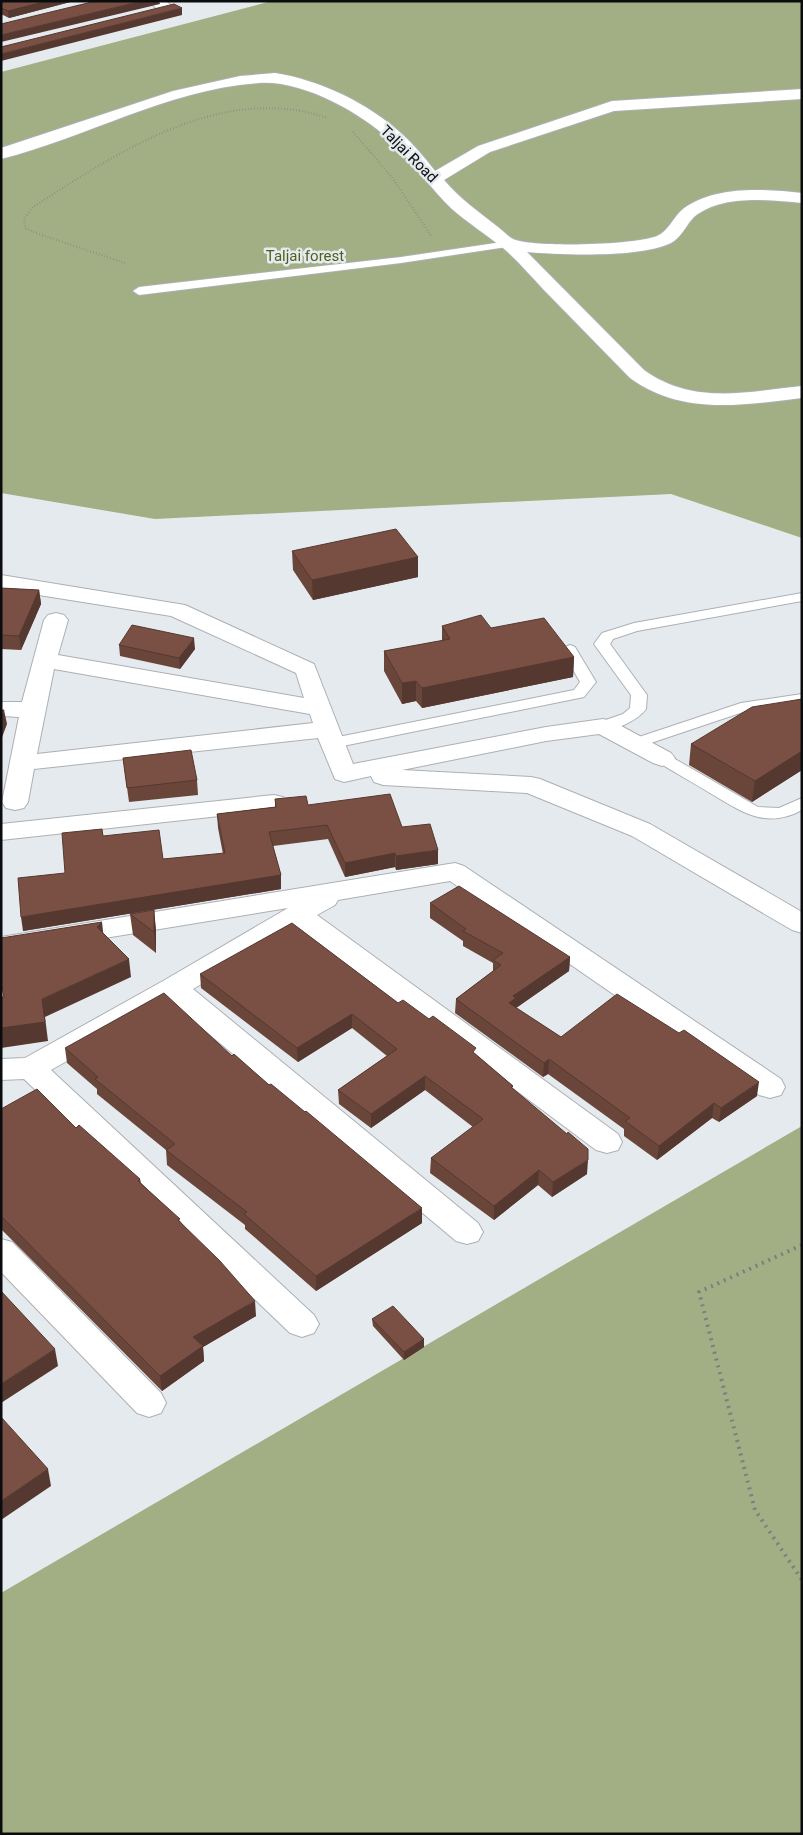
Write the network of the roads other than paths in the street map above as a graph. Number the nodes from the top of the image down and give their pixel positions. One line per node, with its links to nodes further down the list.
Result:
1 (802, 94): 3 (street)
2 (1, 154): 3 (street, Taljai Road)
3 (434, 179): 5 (street, Taljai Road)
4 (802, 198): 5 (street)
5 (509, 244): 6 (lane); 7 (street, Taljai Road)
6 (139, 291)
7 (802, 392)
8 (1, 582): 17 (street)
9 (802, 597): 16 (lane)
10 (56, 620): 12 (street)
11 (570, 650): 17 (lane)
12 (45, 660): 15 (street); 17 (street)
13 (802, 699): 18 (lane)
14 (1, 710): 15 (street)
15 (33, 710): 20 (street)
16 (603, 726): 18 (street); 21 (street)
17 (327, 727): 20 (street); 21 (street)
18 (636, 743): 19 (street)
19 (662, 758): 24 (lane)
20 (22, 764): 22 (street)
21 (344, 774): 29 (street)
22 (15, 802)
23 (274, 803): 25 (street)
24 (802, 803)
25 (1, 832)
26 (340, 890): 27 (street); 28 (street); 34 (street)
27 (221, 910): 30 (street); 31 (street)
28 (299, 915): 31 (street); 35 (street)
29 (802, 924)
30 (2, 944)
31 (245, 944): 32 (street)
32 (173, 988): 33 (street); 36 (street)
33 (16, 1069): 38 (street)
34 (770, 1087)
35 (607, 1142)
36 (467, 1232)
37 (1, 1250): 39 (street)
38 (302, 1324)
39 (149, 1403)

